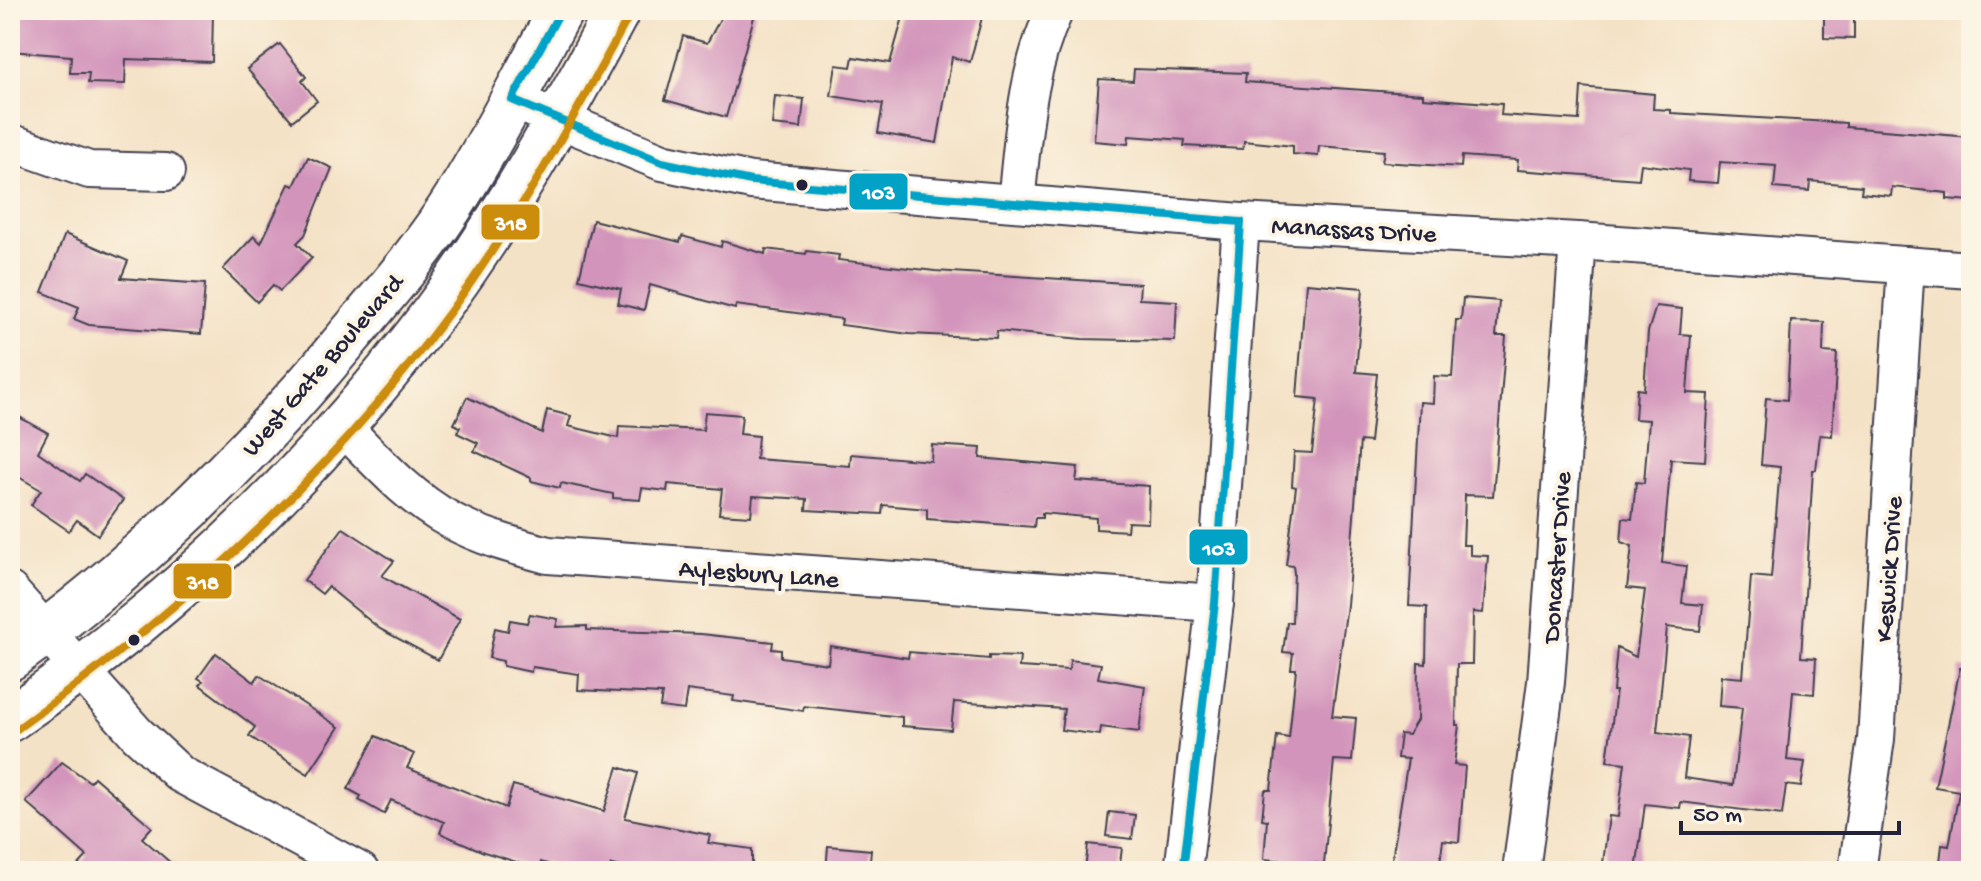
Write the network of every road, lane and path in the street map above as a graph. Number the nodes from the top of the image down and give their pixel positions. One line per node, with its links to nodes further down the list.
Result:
1 (561, 10): 4 (main road, West Gate Boulevard)
2 (618, 10): 5 (main road, West Gate Boulevard)
3 (1055, 10): 8 (street)
4 (512, 100): 5 (street, Manassas Drive); 16 (main road, West Gate Boulevard)
5 (559, 120): 8 (street, Manassas Drive); 13 (main road, West Gate Boulevard)
6 (10, 142): 7 (street)
7 (166, 172)
8 (1016, 203): 9 (street, Manassas Drive)
9 (1241, 222): 10 (street, Manassas Drive); 15 (street)
10 (1578, 241): 11 (street, Manassas Drive); 22 (street, Doncaster Drive)
11 (1906, 265): 12 (street, Manassas Drive); 23 (street, Keswick Drive)
12 (1971, 270)
13 (343, 427): 15 (street, Aylesbury Lane); 18 (main road, West Gate Boulevard)
14 (10, 591): 16 (street)
15 (1215, 603): 21 (street)
16 (48, 631): 17 (main road, West Gate Boulevard); 18 (street)
17 (10, 658)
18 (80, 671): 19 (main road, West Gate Boulevard); 20 (street)
19 (10, 719)
20 (360, 871)
21 (1183, 871)
22 (1521, 871)
23 (1857, 871)

